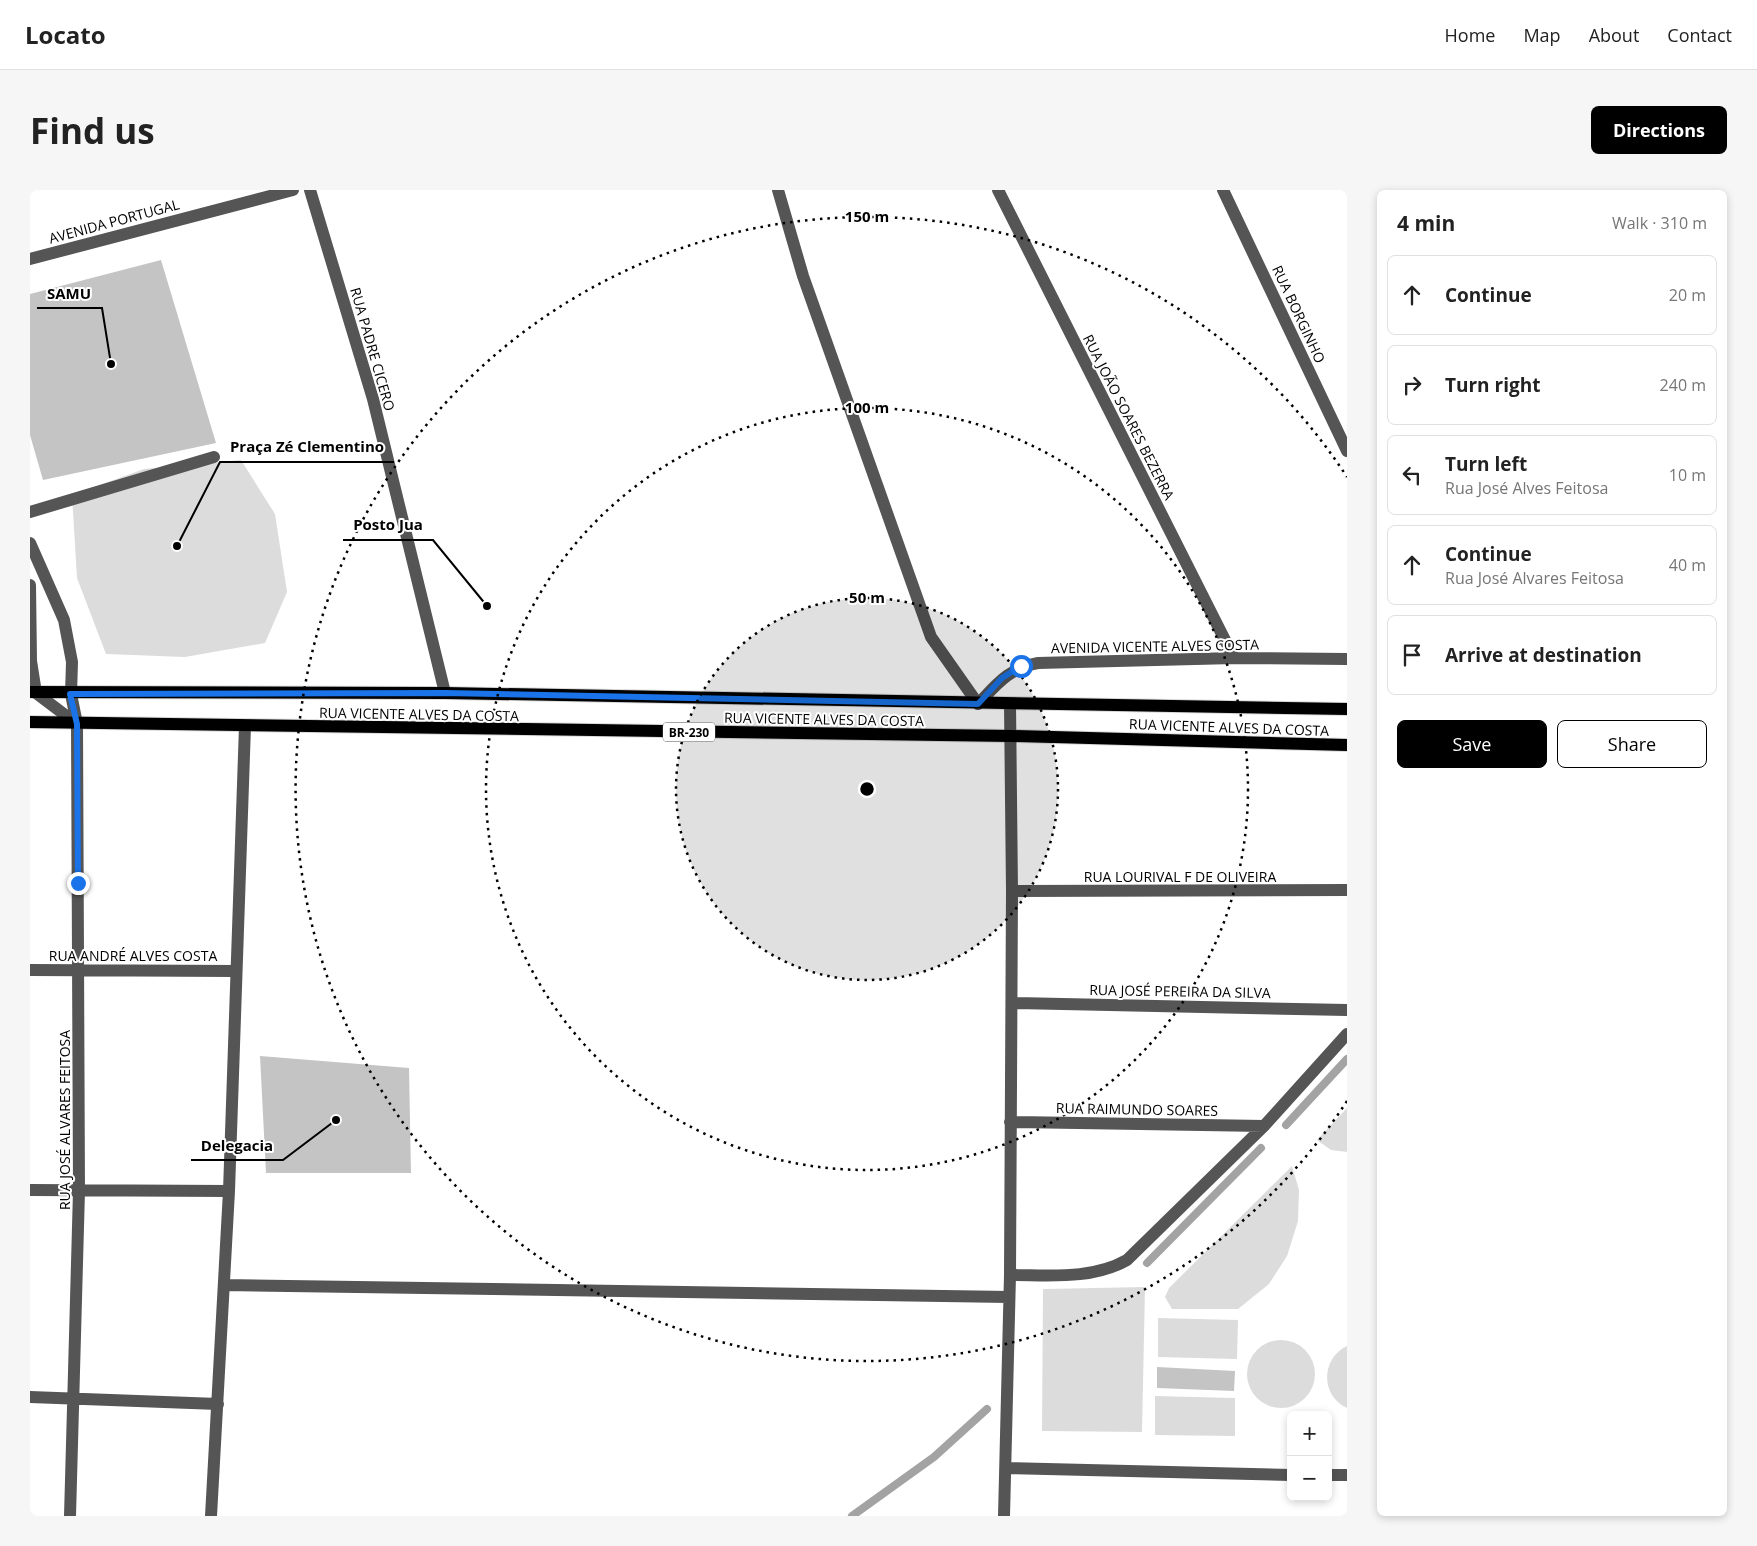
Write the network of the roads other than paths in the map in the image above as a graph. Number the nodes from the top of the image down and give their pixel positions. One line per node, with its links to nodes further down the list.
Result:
1 (292, 190): 6 (street, AVENIDA PORTUGAL)
2 (310, 190): 15 (street, RUA PADRE CICERO)
3 (778, 190): 17 (street)
4 (998, 190): 12 (street, RUA JOÃO SOARES BEZERRA)
5 (1223, 190): 7 (street, RUA BORGINHO)
6 (30, 259)
7 (1347, 451)
8 (214, 457): 9 (street)
9 (30, 512)
10 (30, 543): 16 (street, RUA JOSÉ ALVARES FEITOSA)
11 (30, 585): 14 (street)
12 (1234, 658): 13 (street, AVENIDA VICENTE ALVES COSTA); 17 (street, AVENIDA VICENTE ALVES COSTA)
13 (1347, 659)
14 (33, 692): 16 (main road, RUA VICENTE ALVES DA COSTA); 21 (street)
15 (445, 693): 16 (main road, RUA VICENTE ALVES DA COSTA); 17 (main road, RUA VICENTE ALVES DA COSTA)
16 (70, 694): 21 (street, RUA JOSÉ ALVARES FEITOSA)
17 (978, 704): 18 (main road, RUA VICENTE ALVES DA COSTA)
18 (1010, 704): 19 (main road, RUA VICENTE ALVES DA COSTA); 23 (street)
19 (1347, 709)
20 (30, 722): 21 (main road, RUA VICENTE ALVES DA COSTA / BR-230)
21 (77, 724): 22 (main road, RUA VICENTE ALVES DA COSTA / BR-230); 28 (street, RUA JOSÉ ALVARES FEITOSA)
22 (245, 726): 23 (main road, RUA VICENTE ALVES DA COSTA / BR-230); 29 (street)
23 (1012, 736): 24 (main road, RUA VICENTE ALVES DA COSTA / BR-230); 26 (street)
24 (1347, 745)
25 (1347, 890): 26 (street, RUA LOURIVAL F DE OLIVEIRA)
26 (1012, 891): 30 (street)
27 (30, 970): 28 (street, RUA ANDRÉ ALVES COSTA)
28 (78, 970): 29 (street, RUA ANDRÉ ALVES COSTA); 36 (street, RUA JOSÉ ALVARES FEITOSA)
29 (235, 971): 37 (street)
30 (1012, 1003): 31 (street, RUA JOSÉ PEREIRA DA SILVA); 33 (street)
31 (1347, 1010)
32 (1347, 1034): 34 (street)
33 (1010, 1122): 34 (street, RUA RAIMUNDO SOARES); 38 (street)
34 (1264, 1126): 38 (street)
35 (30, 1190): 36 (street)
36 (80, 1191): 37 (street); 42 (street, RUA JOSÉ ALVARES FEITOSA)
37 (229, 1191): 39 (street)
38 (1010, 1275): 40 (street)
39 (225, 1285): 40 (street); 43 (street)
40 (1009, 1298): 44 (street)
41 (30, 1397): 42 (street)
42 (74, 1398): 43 (street); 48 (street, RUA JOSÉ ALVARES FEITOSA)
43 (218, 1404): 49 (street)
44 (1006, 1468): 45 (street); 50 (street)
45 (1287, 1475)
46 (1332, 1475): 47 (street)
47 (1347, 1475)
48 (70, 1516)
49 (211, 1516)
50 (1004, 1516)

